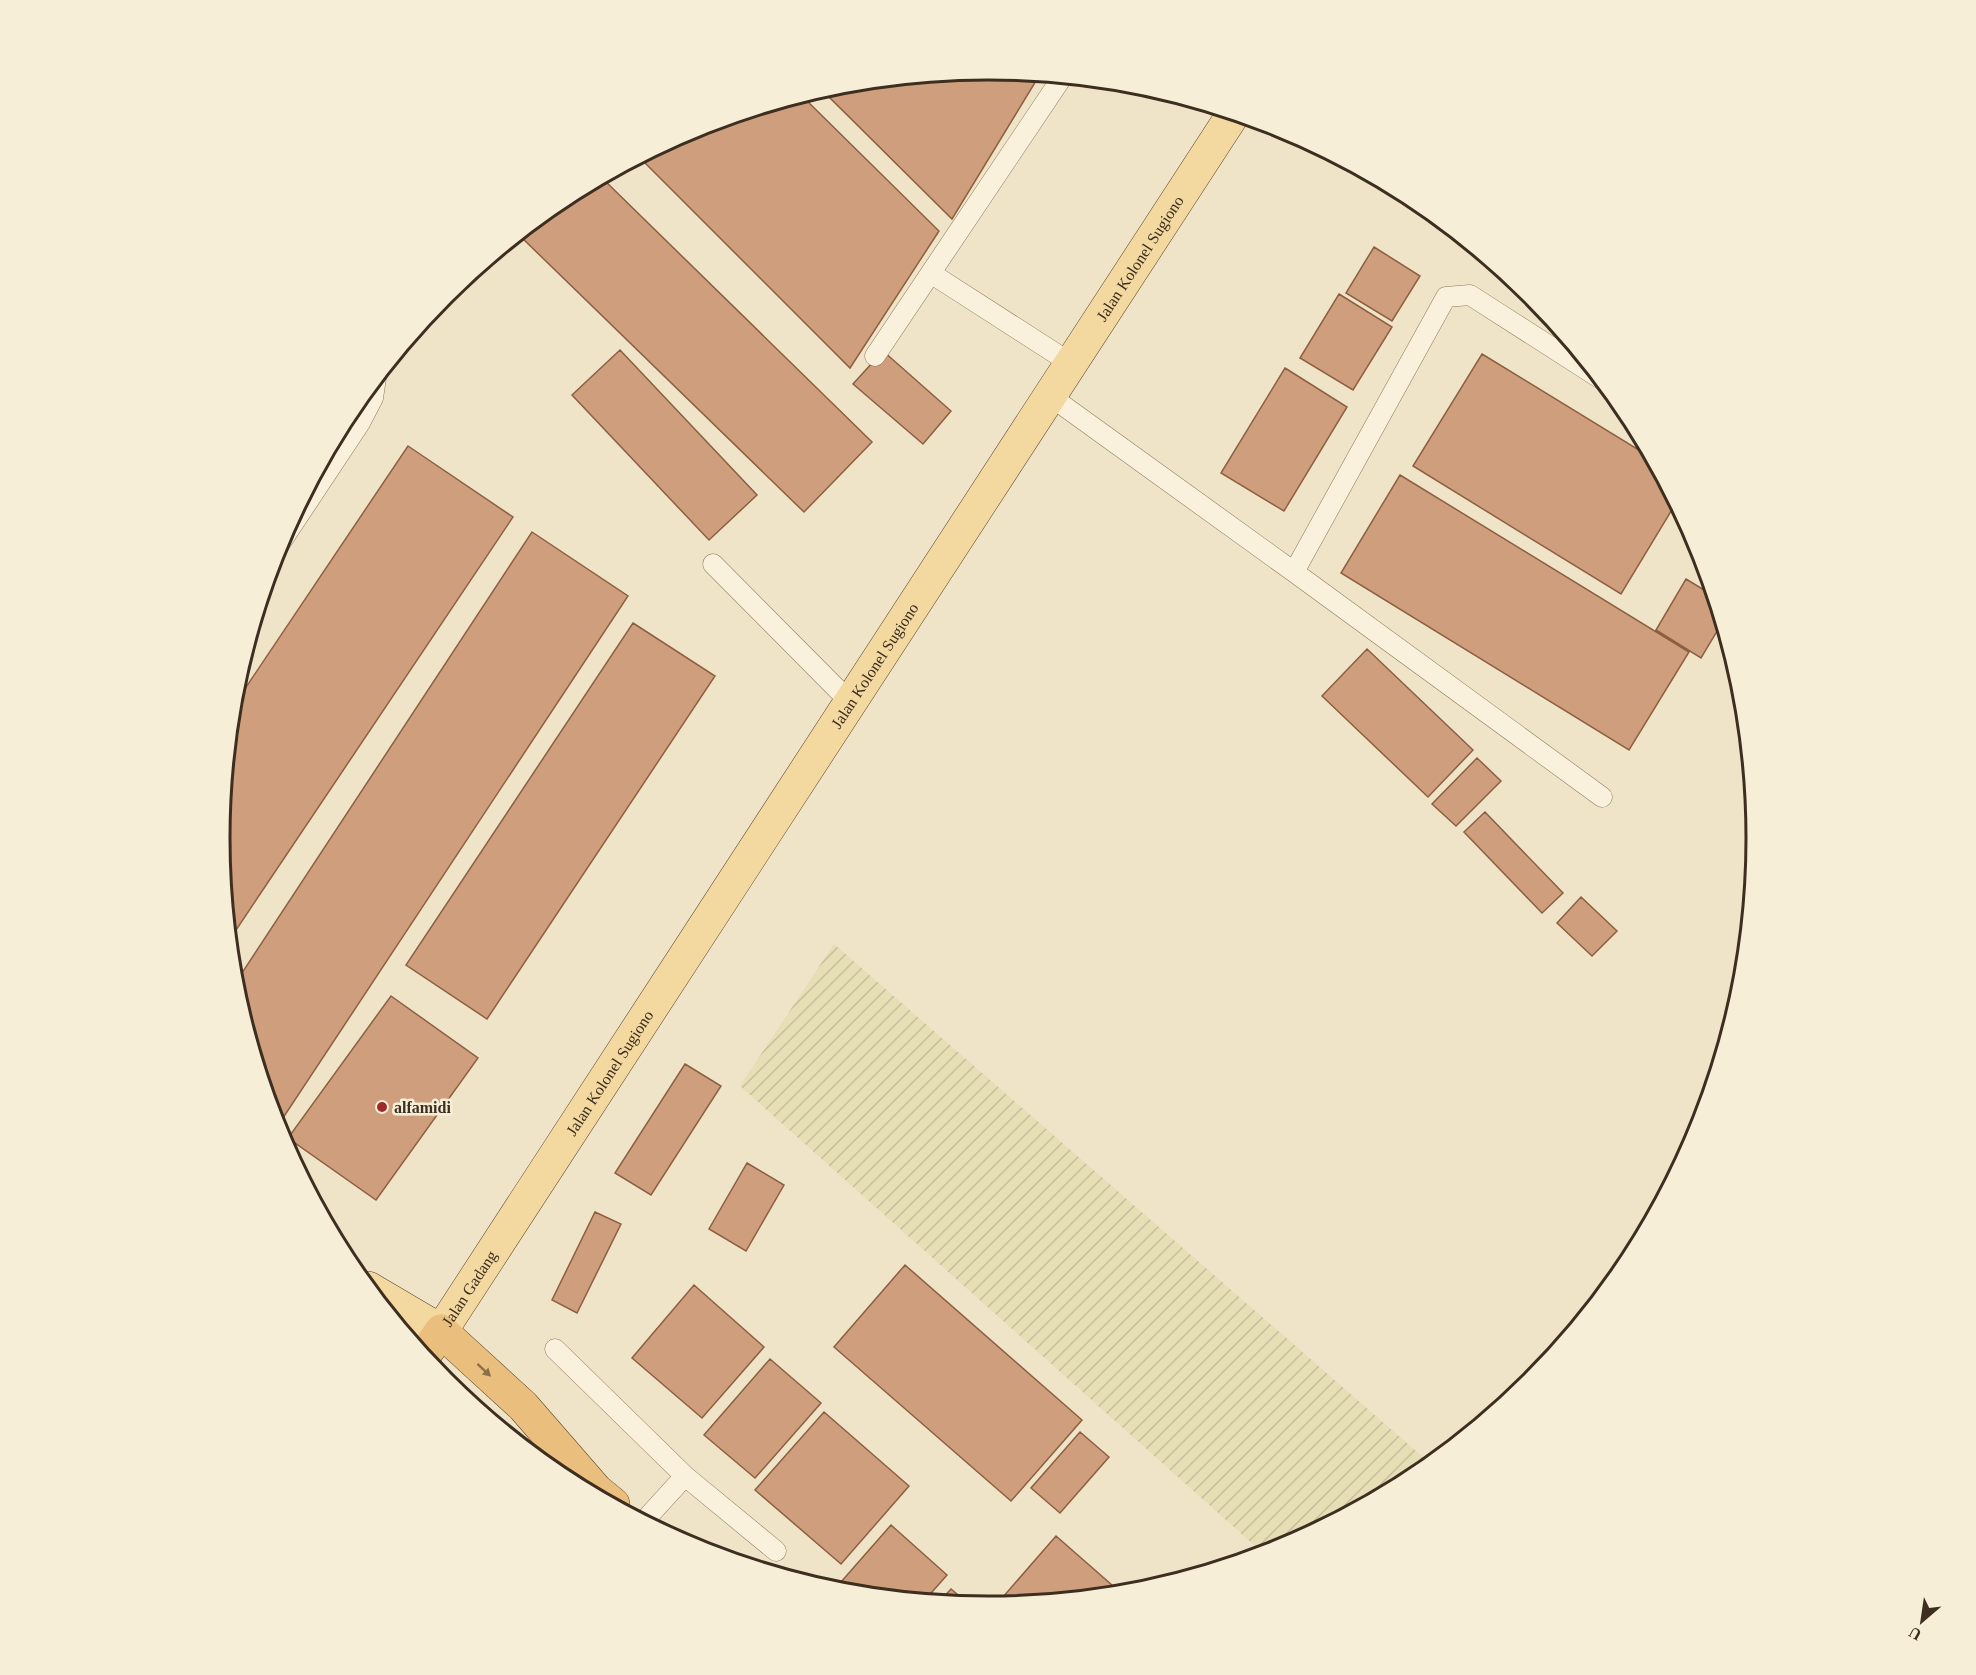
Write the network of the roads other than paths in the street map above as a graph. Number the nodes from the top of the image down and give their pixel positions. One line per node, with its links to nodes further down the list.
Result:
1 (1058, 83): 3 (lane)
2 (1230, 119): 5 (main road, Jalan Kolonel Sugiono)
3 (932, 274): 4 (lane); 5 (lane)
4 (875, 356)
5 (1072, 363): 8 (main road, Jalan Kolonel Sugiono)
6 (1581, 366): 11 (lane)
7 (374, 395): 9 (lane)
8 (1050, 396): 11 (lane); 12 (main road, Jalan Kolonel Sugiono)
9 (310, 498)
10 (713, 564): 12 (lane)
11 (1294, 572): 13 (lane)
12 (851, 703): 14 (main road, Jalan Kolonel Sugiono)
13 (1602, 797)
14 (514, 1219): 16 (main road, Jalan Gadang)
15 (402, 1317): 16 (main road)
16 (433, 1344): 19 (highway, one-way to 19)
17 (555, 1349): 18 (lane)
18 (686, 1476): 20 (lane); 21 (lane)
19 (592, 1483)
20 (649, 1515)
21 (776, 1551)

